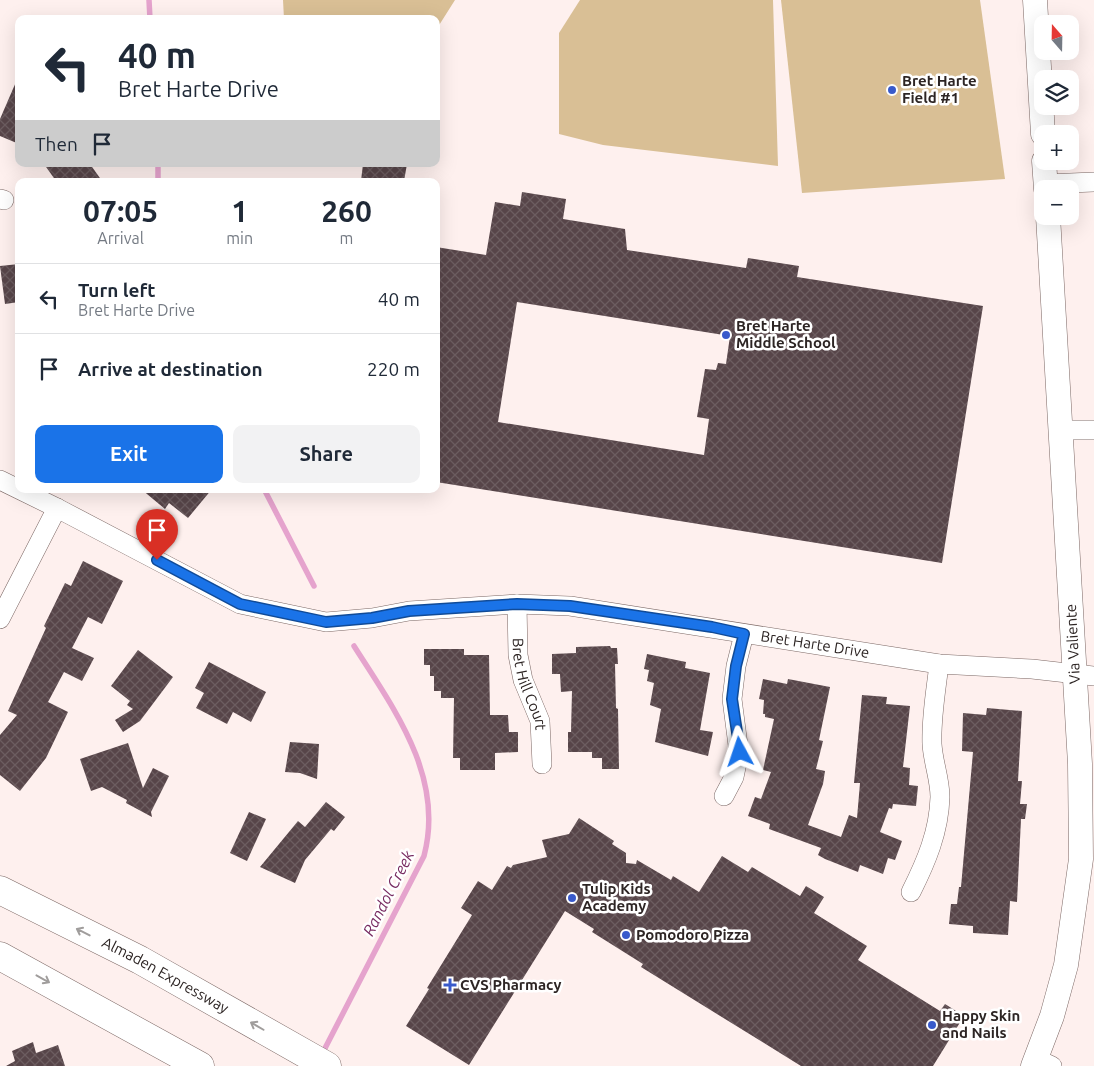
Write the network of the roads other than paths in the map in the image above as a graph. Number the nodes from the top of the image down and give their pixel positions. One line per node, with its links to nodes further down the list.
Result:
1 (1035, 0): 2 (street)
2 (1042, 125)
3 (1045, 178): 4 (street)
4 (1094, 182)
5 (1049, 225): 6 (street, Via Valiente)
6 (1060, 430): 7 (street); 16 (street, Via Valiente)
7 (1094, 430)
8 (0, 480): 9 (street, Bret Harte Drive)
9 (15, 487)
10 (26, 493): 11 (street, Bret Harte Drive)
11 (57, 508): 12 (street, Bret Harte Drive); 13 (street)
12 (517, 604): 14 (street, Bret Harte Drive); 17 (street, Bret Hill Court)
13 (0, 619)
14 (744, 634): 15 (street, Bret Harte Drive); 18 (street)
15 (940, 664): 16 (street, Bret Harte Drive); 20 (street)
16 (1084, 674): 22 (street, Via Valiente)
17 (542, 764)
18 (724, 796)
19 (0, 890): 24 (main road, Almaden Expressway, one-way to 19)
20 (911, 892)
21 (0, 956): 23 (main road, one-way to 23)
22 (1041, 1064)
23 (200, 1066)
24 (327, 1066)

